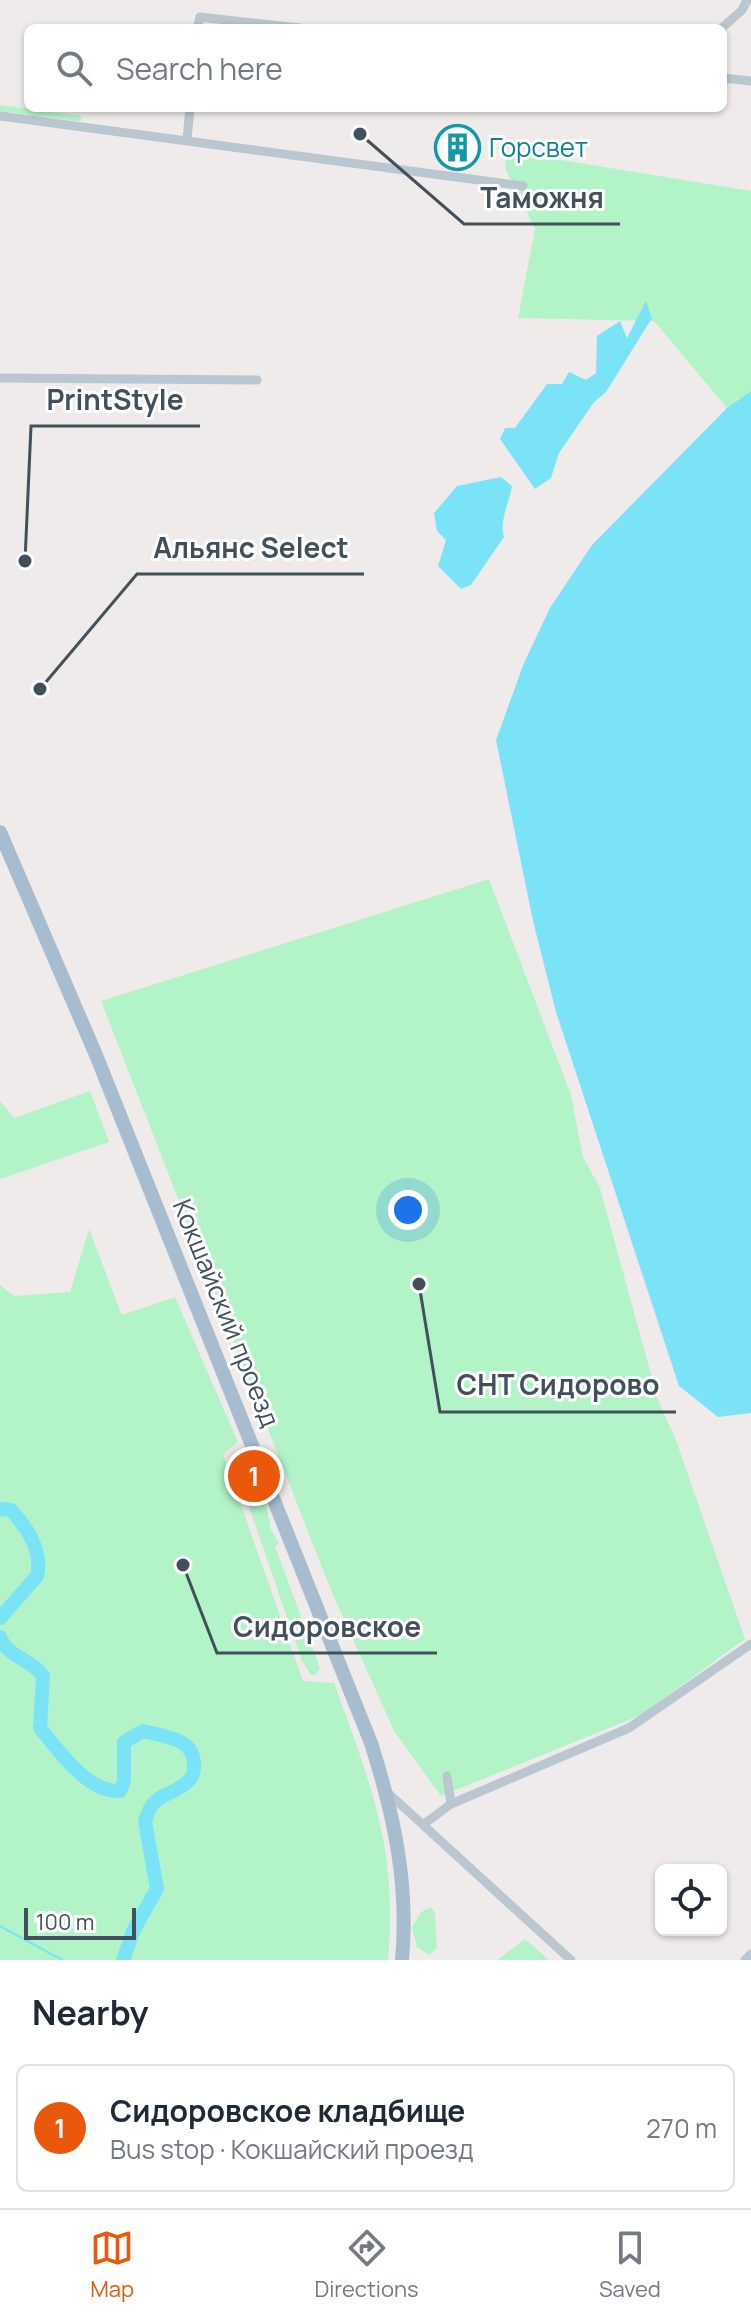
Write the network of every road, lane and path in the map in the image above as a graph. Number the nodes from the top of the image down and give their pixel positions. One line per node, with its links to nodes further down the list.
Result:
1 (747, 0): 4 (street)
2 (198, 24): 3 (street)
3 (264, 24)
4 (726, 24)
5 (727, 78): 6 (street)
6 (751, 81)
7 (190, 112): 9 (street)
8 (0, 116): 9 (street)
9 (187, 139): 10 (street)
10 (523, 186)
11 (0, 378): 12 (street)
12 (257, 380)
13 (0, 832): 16 (main road, Кокшайский проезд)
14 (751, 1644): 17 (street)
15 (447, 1776): 17 (street)
16 (387, 1792): 18 (street); 20 (main road, Кокшайский проезд)
17 (451, 1804): 18 (street)
18 (424, 1824): 21 (street)
19 (751, 1954): 22 (street)
20 (402, 1960)
21 (571, 1960)
22 (745, 1960)

